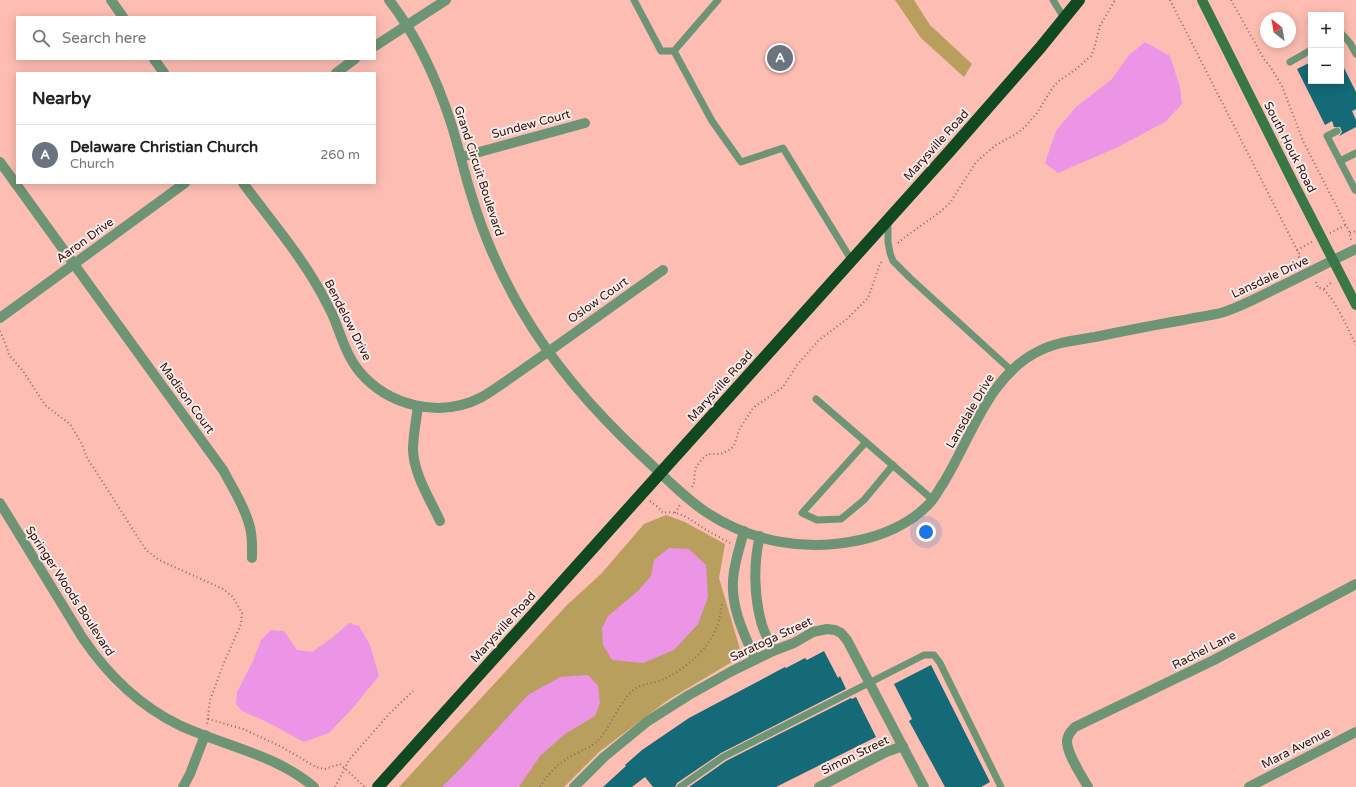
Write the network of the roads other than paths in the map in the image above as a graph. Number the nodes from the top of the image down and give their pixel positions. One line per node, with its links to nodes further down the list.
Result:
1 (111, 0): 9 (street)
2 (389, 0): 11 (street, Grand Circuit Boulevard)
3 (446, 0): 11 (street)
4 (634, 0): 14 (lane)
5 (718, 0): 14 (lane)
6 (1053, 0): 10 (lane)
7 (1079, 0): 10 (highway, Marysville Road)
8 (1202, 0): 36 (street, South Houk Road)
9 (122, 16)
10 (1064, 18): 33 (highway, Marysville Road)
11 (407, 24): 13 (street); 25 (street, Grand Circuit Boulevard)
12 (1344, 36): 16 (lane)
13 (376, 45)
14 (674, 50): 35 (lane)
15 (1308, 52): 19 (lane)
16 (1356, 54)
17 (155, 60): 20 (street)
18 (354, 60): 21 (street)
19 (1290, 62)
20 (163, 72)
21 (337, 72)
22 (585, 123): 25 (street, Sundew Court)
23 (1337, 131): 26 (lane)
24 (1356, 153): 26 (lane)
25 (461, 157): 41 (street, Grand Circuit Boulevard)
26 (1340, 161): 32 (lane)
27 (0, 162): 28 (street, Madison Court)
28 (16, 184)
29 (16, 184): 37 (street, Madison Court)
30 (184, 184): 37 (street, Aaron Drive)
31 (245, 184): 44 (street, Bendelow Drive)
32 (1356, 189)
33 (888, 220): 35 (highway, Marysville Road); 42 (lane)
34 (1354, 250): 36 (street, Lansdale Drive)
35 (852, 260): 47 (highway, Marysville Road)
36 (1333, 261): 39 (street, South Houk Road); 42 (street, Lansdale Drive)
37 (74, 264): 40 (street, Aaron Drive); 53 (street, Madison Court)
38 (663, 270): 41 (street, Oslow Court)
39 (1356, 305)
40 (0, 318)
41 (549, 352): 44 (street, Bendelow Drive); 47 (street, Grand Circuit Boulevard)
42 (1011, 370): 48 (street, Lansdale Drive)
43 (816, 399): 45 (lane)
44 (418, 407): 50 (street)
45 (866, 442): 46 (lane); 46 (lane)
46 (893, 466): 48 (lane)
47 (660, 473): 51 (street, Lansdale Drive); 63 (highway, Marysville Road)
48 (933, 500): 52 (street, Lansdale Drive)
49 (0, 503): 59 (street, Springer Woods Boulevard)
50 (440, 521)
51 (744, 531): 52 (street, Lansdale Drive); 56 (street)
52 (760, 536): 55 (street)
53 (252, 558)
54 (1356, 584): 69 (street, Rachel Lane)
55 (773, 651): 56 (street, Saratoga Street); 57 (street, Saratoga Street)
56 (756, 660): 64 (street, Saratoga Street)
57 (870, 682): 60 (street, Saratoga Street); 65 (lane); 68 (lane)
58 (1356, 732): 70 (street, Mara Avenue)
59 (205, 735): 61 (street); 62 (street, Springer Woods Boulevard)
60 (903, 746): 66 (street, Simon Street); 67 (street, Saratoga Street)
61 (183, 787)
62 (314, 787)
63 (378, 787)
64 (574, 787)
65 (680, 787)
66 (819, 787)
67 (924, 787)
68 (1001, 787)
69 (1088, 787)
70 (1248, 787)

